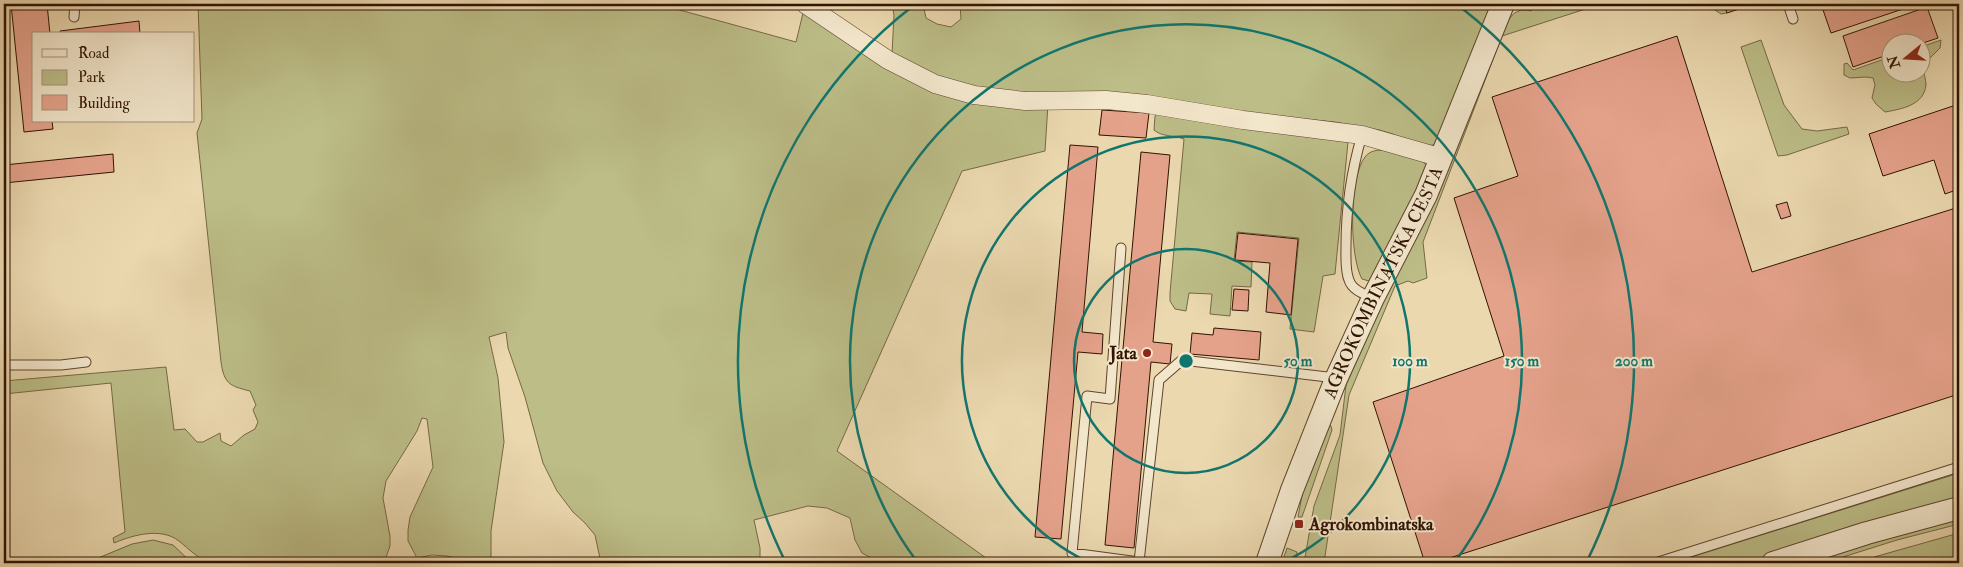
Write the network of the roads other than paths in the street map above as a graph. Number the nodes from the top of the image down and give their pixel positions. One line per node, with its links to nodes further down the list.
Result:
1 (75, 4): 5 (lane)
2 (805, 4): 7 (street)
3 (1503, 4): 8 (street, AGROKOMBINATSKA CESTA)
4 (1788, 4): 6 (lane)
5 (74, 17)
6 (1793, 20)
7 (1362, 135): 8 (street); 10 (lane)
8 (1442, 158): 10 (street, AGROKOMBINATSKA CESTA)
9 (1121, 248): 13 (lane)
10 (1373, 298): 13 (street, AGROKOMBINATSKA CESTA)
11 (86, 362): 12 (lane)
12 (4, 365)
13 (1336, 378): 16 (street, AGROKOMBINATSKA CESTA)
14 (1959, 467): 17 (lane)
15 (1959, 508): 18 (street)
16 (1267, 563)
17 (1655, 563)
18 (1773, 563)

